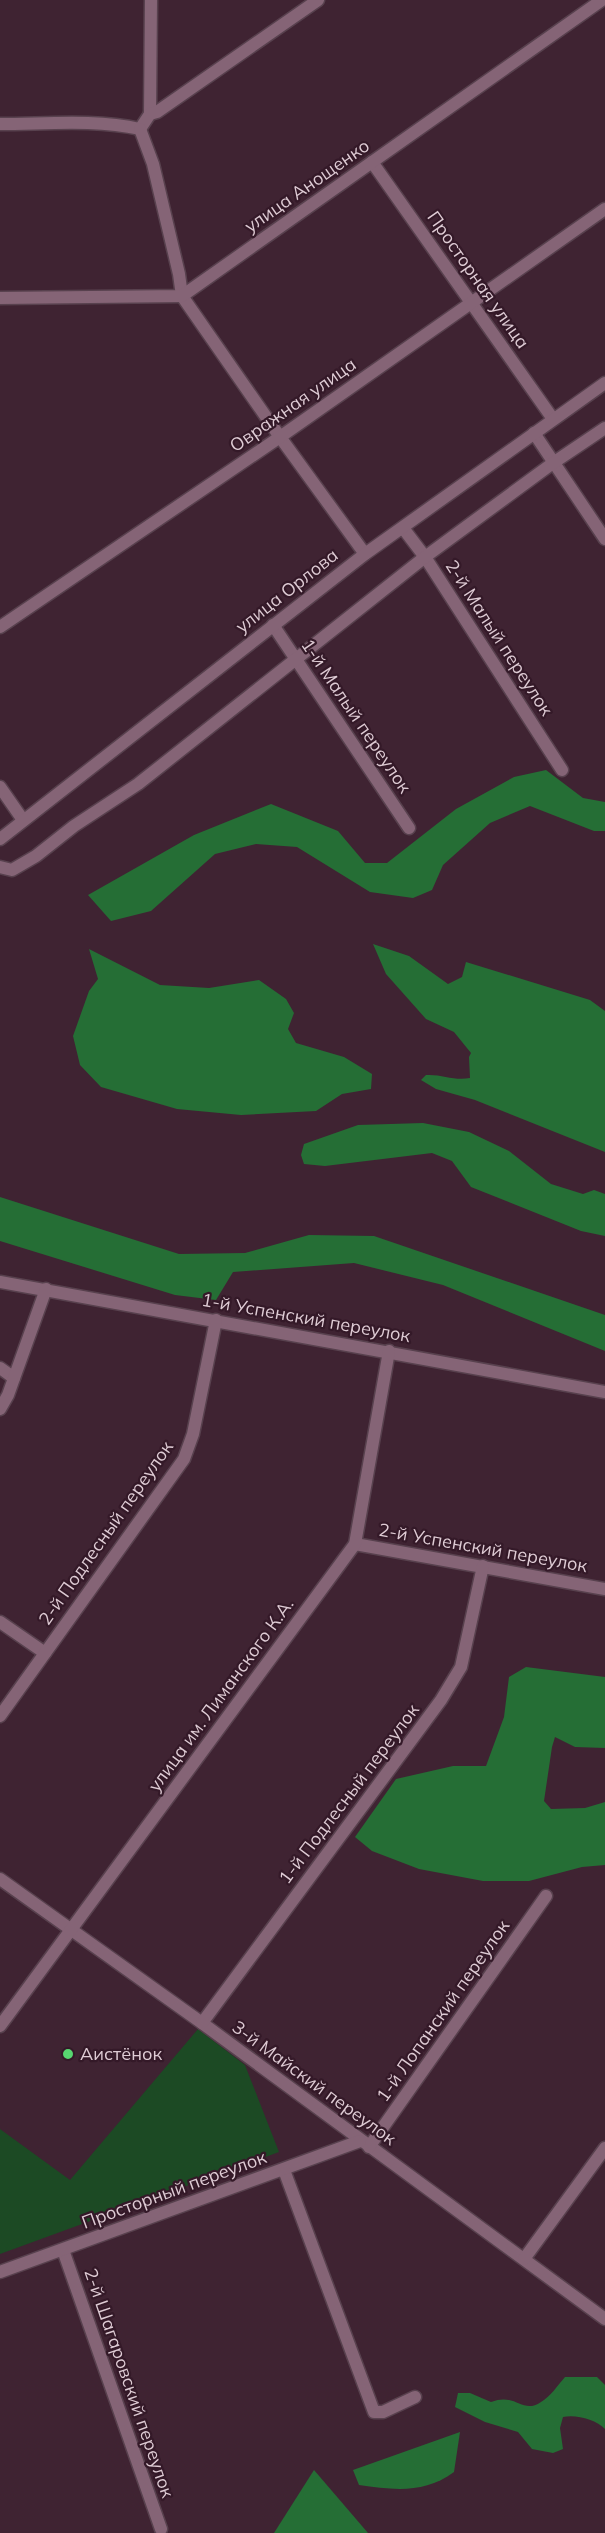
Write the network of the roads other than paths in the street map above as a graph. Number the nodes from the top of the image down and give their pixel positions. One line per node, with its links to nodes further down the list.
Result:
1 (151, 0): 5 (street)
2 (318, 0): 5 (street)
3 (602, 0): 4 (street); 8 (street, улица Анощенко)
4 (605, 4)
5 (150, 114): 7 (street)
6 (0, 124): 7 (street)
7 (140, 129): 10 (street)
8 (372, 162): 10 (street, улица Анощенко); 12 (street, Просторная улица)
9 (605, 209): 12 (street, Овражная улица)
10 (182, 296): 11 (street); 17 (street)
11 (0, 298)
12 (470, 303): 14 (street, Просторная улица); 17 (street, Овражная улица)
13 (605, 383): 14 (street, улица Орлова)
14 (553, 419): 16 (street, улица Орлова)
15 (605, 428): 18 (street)
16 (534, 433): 18 (street); 19 (street, улица Орлова)
17 (280, 437): 21 (street); 24 (street, Овражная улица)
18 (553, 463): 20 (street); 22 (street)
19 (403, 528): 21 (street, улица Орлова); 22 (street, 2-й Малый переулок)
20 (605, 539)
21 (366, 554): 23 (street, улица Орлова)
22 (425, 556): 25 (street); 26 (street, 2-й Малый переулок)
23 (273, 625): 25 (street, 1-й Малый переулок); 28 (street, улица Орлова)
24 (0, 627)
25 (296, 657): 29 (street, 1-й Малый переулок); 31 (street)
26 (562, 770)
27 (0, 787): 28 (street)
28 (23, 820): 30 (street, улица Орлова)
29 (409, 828)
30 (0, 839)
31 (0, 867)
32 (0, 1282): 33 (street, 1-й Успенский переулок)
33 (46, 1289): 34 (street, 1-й Успенский переулок); 37 (street)
34 (216, 1320): 35 (street, 1-й Успенский переулок); 44 (street, 2-й Подлесный переулок)
35 (389, 1351): 38 (street, 1-й Успенский переулок); 40 (street, улица им. Лиманского К.А.)
36 (0, 1368): 37 (street)
37 (14, 1378): 39 (street)
38 (605, 1392)
39 (0, 1409)
40 (355, 1544): 41 (street, 2-й Успенский переулок); 48 (street, улица им. Лиманского К.А.)
41 (483, 1566): 42 (street, 2-й Успенский переулок); 49 (street, 1-й Подлесный переулок)
42 (605, 1589)
43 (0, 1622): 44 (street)
44 (45, 1653): 45 (street, 2-й Подлесный переулок)
45 (0, 1716)
46 (0, 1879): 48 (street, 3-й Майский переулок)
47 (546, 1896): 51 (street, 1-й Лопанский переулок)
48 (71, 1931): 49 (street, 3-й Майский переулок); 50 (street, улица им. Лиманского К.А.)
49 (202, 2023): 51 (street, 3-й Майский переулок)
50 (0, 2026)
51 (365, 2144): 53 (street, Просторный переулок); 55 (street, 3-й Майский переулок)
52 (605, 2148): 55 (street)
53 (284, 2170): 54 (street, Просторный переулок); 58 (street)
54 (63, 2250): 56 (street, Просторный переулок); 59 (street, 2-й Шагаровский переулок)
55 (524, 2259): 57 (street, 3-й Майский переулок)
56 (0, 2272)
57 (605, 2319)
58 (415, 2397)
59 (161, 2529)

